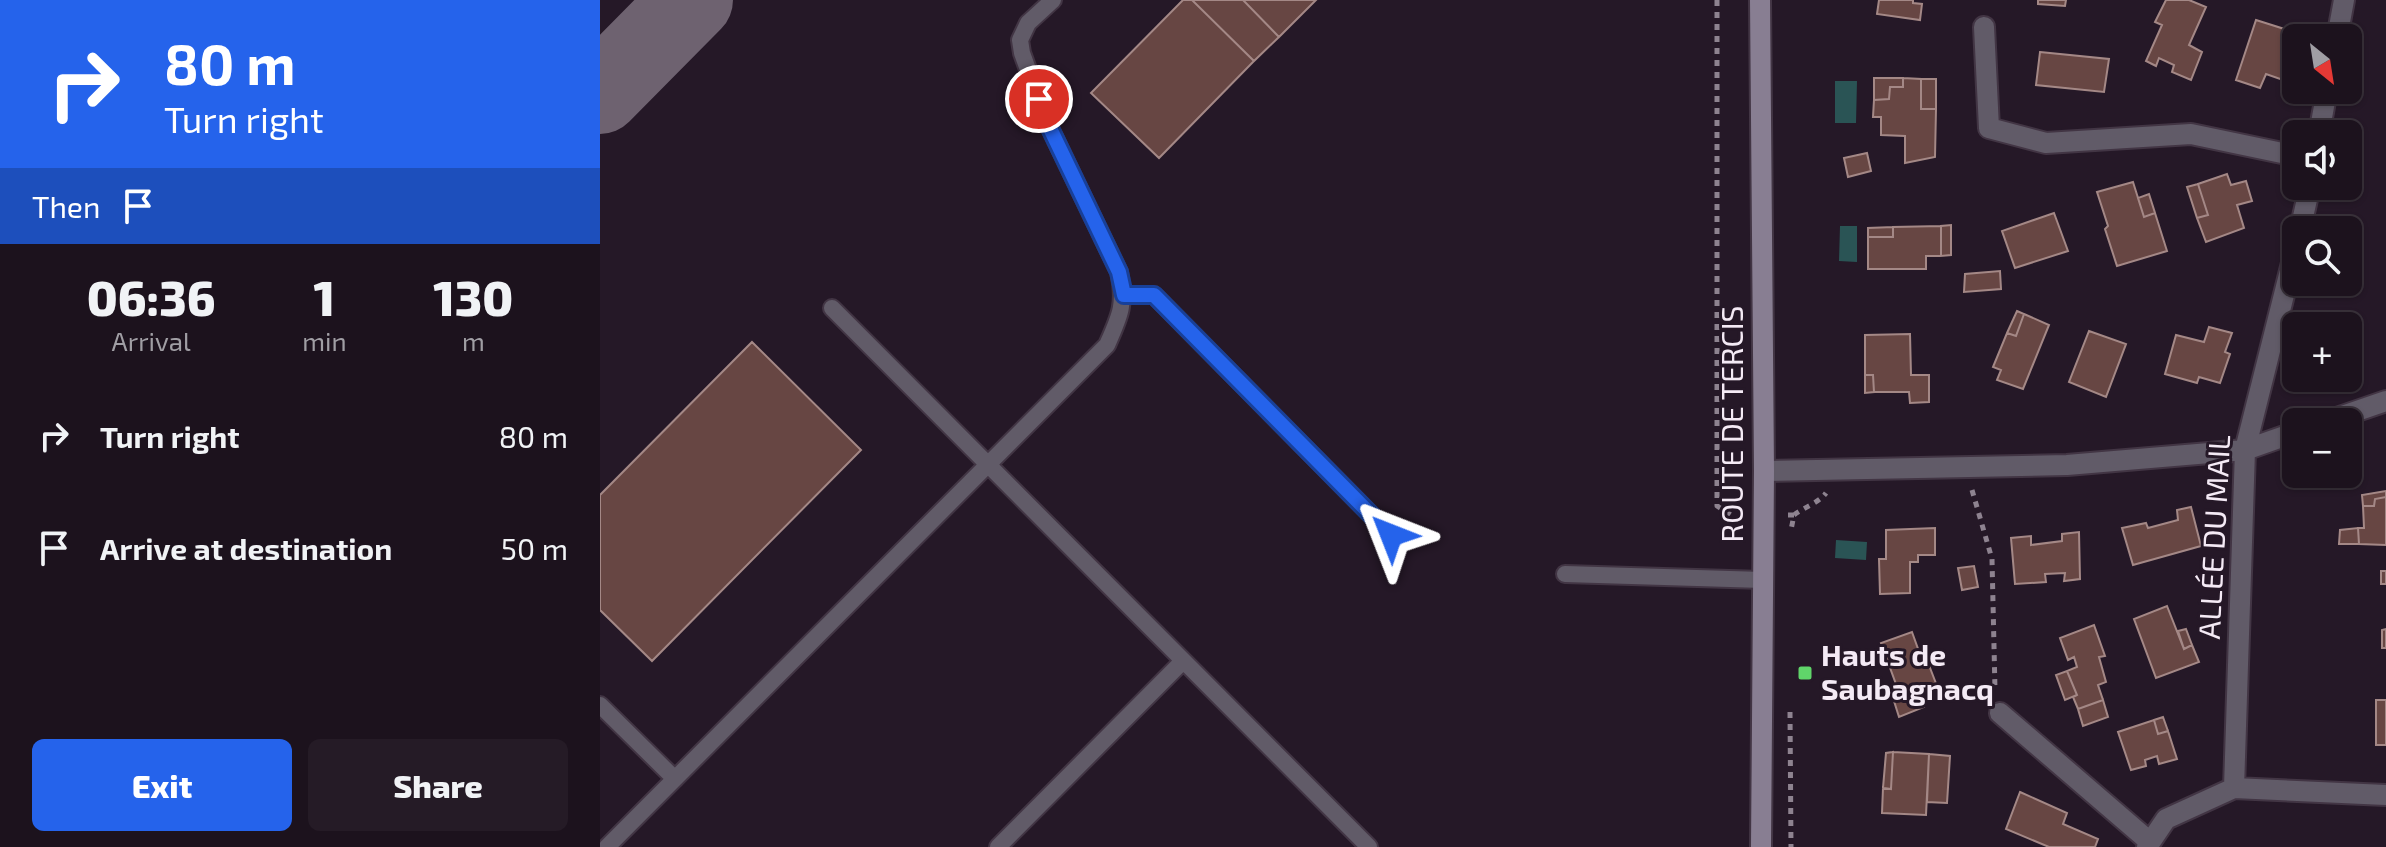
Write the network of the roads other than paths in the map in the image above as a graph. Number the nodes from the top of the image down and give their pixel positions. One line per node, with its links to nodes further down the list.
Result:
1 (1053, 0): 7 (lane)
2 (1760, 0): 15 (main road, ROUTE DE TERCIS)
3 (2344, 0): 4 (street)
4 (2340, 24)
5 (1984, 27): 6 (street)
6 (2282, 153)
7 (1124, 295): 14 (lane); 16 (lane)
8 (2284, 296): 13 (street, ALLÉE DU MAIL)
9 (832, 308): 14 (lane)
10 (2386, 401): 11 (street)
11 (2362, 409)
12 (2282, 437): 13 (street)
13 (2245, 450): 15 (street); 23 (street, ALLÉE DU MAIL)
14 (986, 464): 19 (lane); 22 (lane)
15 (1764, 471): 18 (main road, ROUTE DE TERCIS)
16 (1391, 535)
17 (1565, 574): 18 (lane)
18 (1763, 580): 29 (main road, ROUTE DE TERCIS)
19 (1183, 661): 27 (lane); 28 (lane)
20 (600, 705): 22 (lane)
21 (2000, 713): 25 (street)
22 (675, 779): 26 (lane)
23 (2234, 788): 24 (street); 25 (street)
24 (2386, 795)
25 (2149, 844)
26 (607, 847)
27 (998, 847)
28 (1369, 847)
29 (1761, 847)

